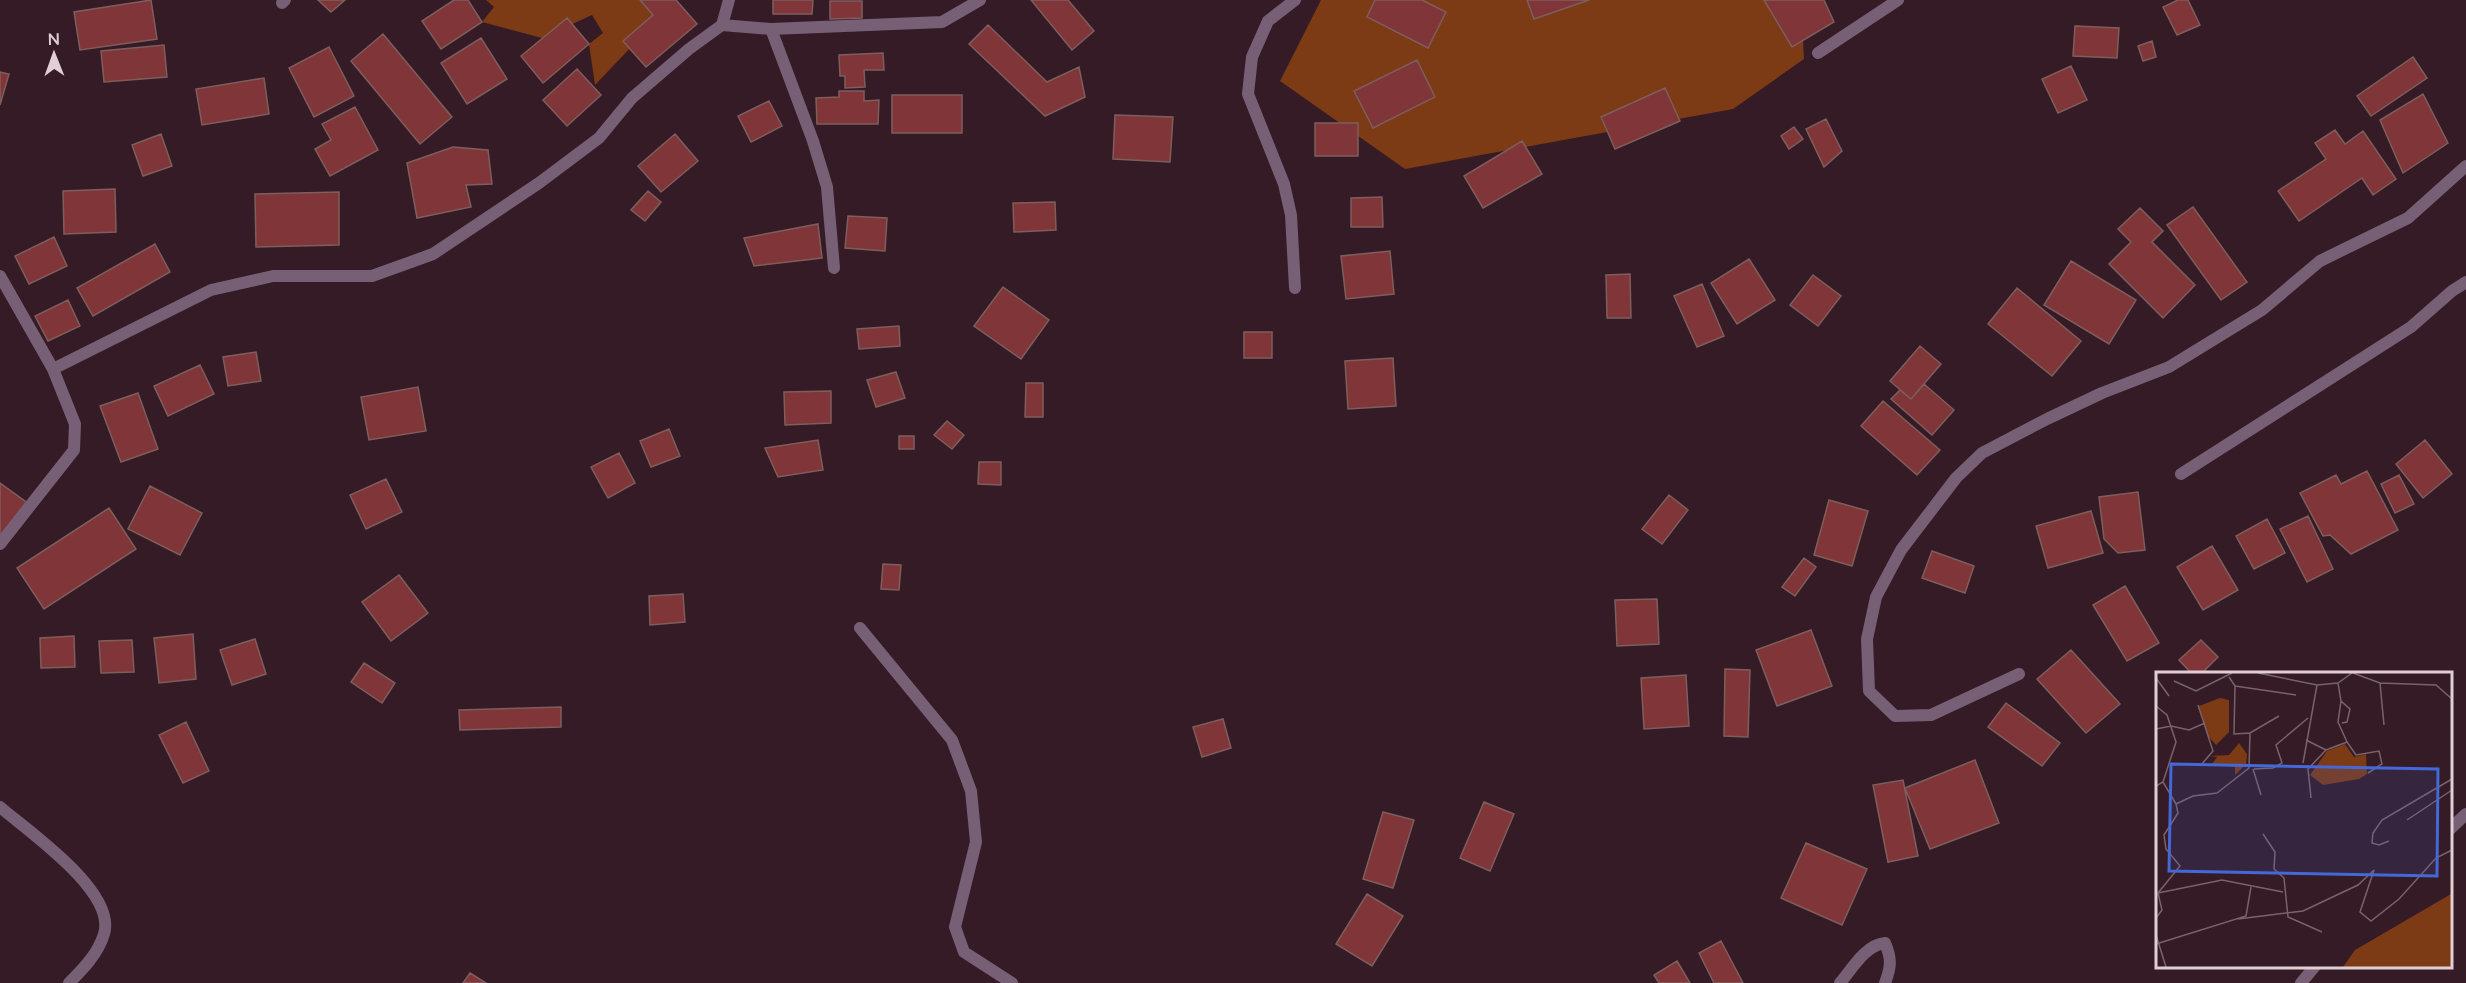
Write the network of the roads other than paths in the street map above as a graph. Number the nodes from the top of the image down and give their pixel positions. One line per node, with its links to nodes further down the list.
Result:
1 (729, 0): 5 (street)
2 (980, 0): 6 (street)
3 (1295, 0): 12 (street)
4 (1898, 0): 7 (street)
5 (722, 25): 6 (street); 13 (street)
6 (771, 29): 9 (street)
7 (1818, 53)
8 (2466, 166): 17 (street)
9 (834, 268)
10 (0, 276): 13 (street)
11 (2466, 282): 14 (street)
12 (1295, 288)
13 (53, 369): 15 (street)
14 (2181, 474)
15 (0, 544)
16 (860, 627): 23 (street)
17 (2019, 674)
18 (0, 807): 22 (street)
19 (2466, 814): 20 (street)
20 (2451, 828)
21 (2313, 968): 26 (street)
22 (69, 983)
23 (1012, 983)
24 (1840, 983): 25 (street)
25 (1885, 983)
26 (2301, 983)

